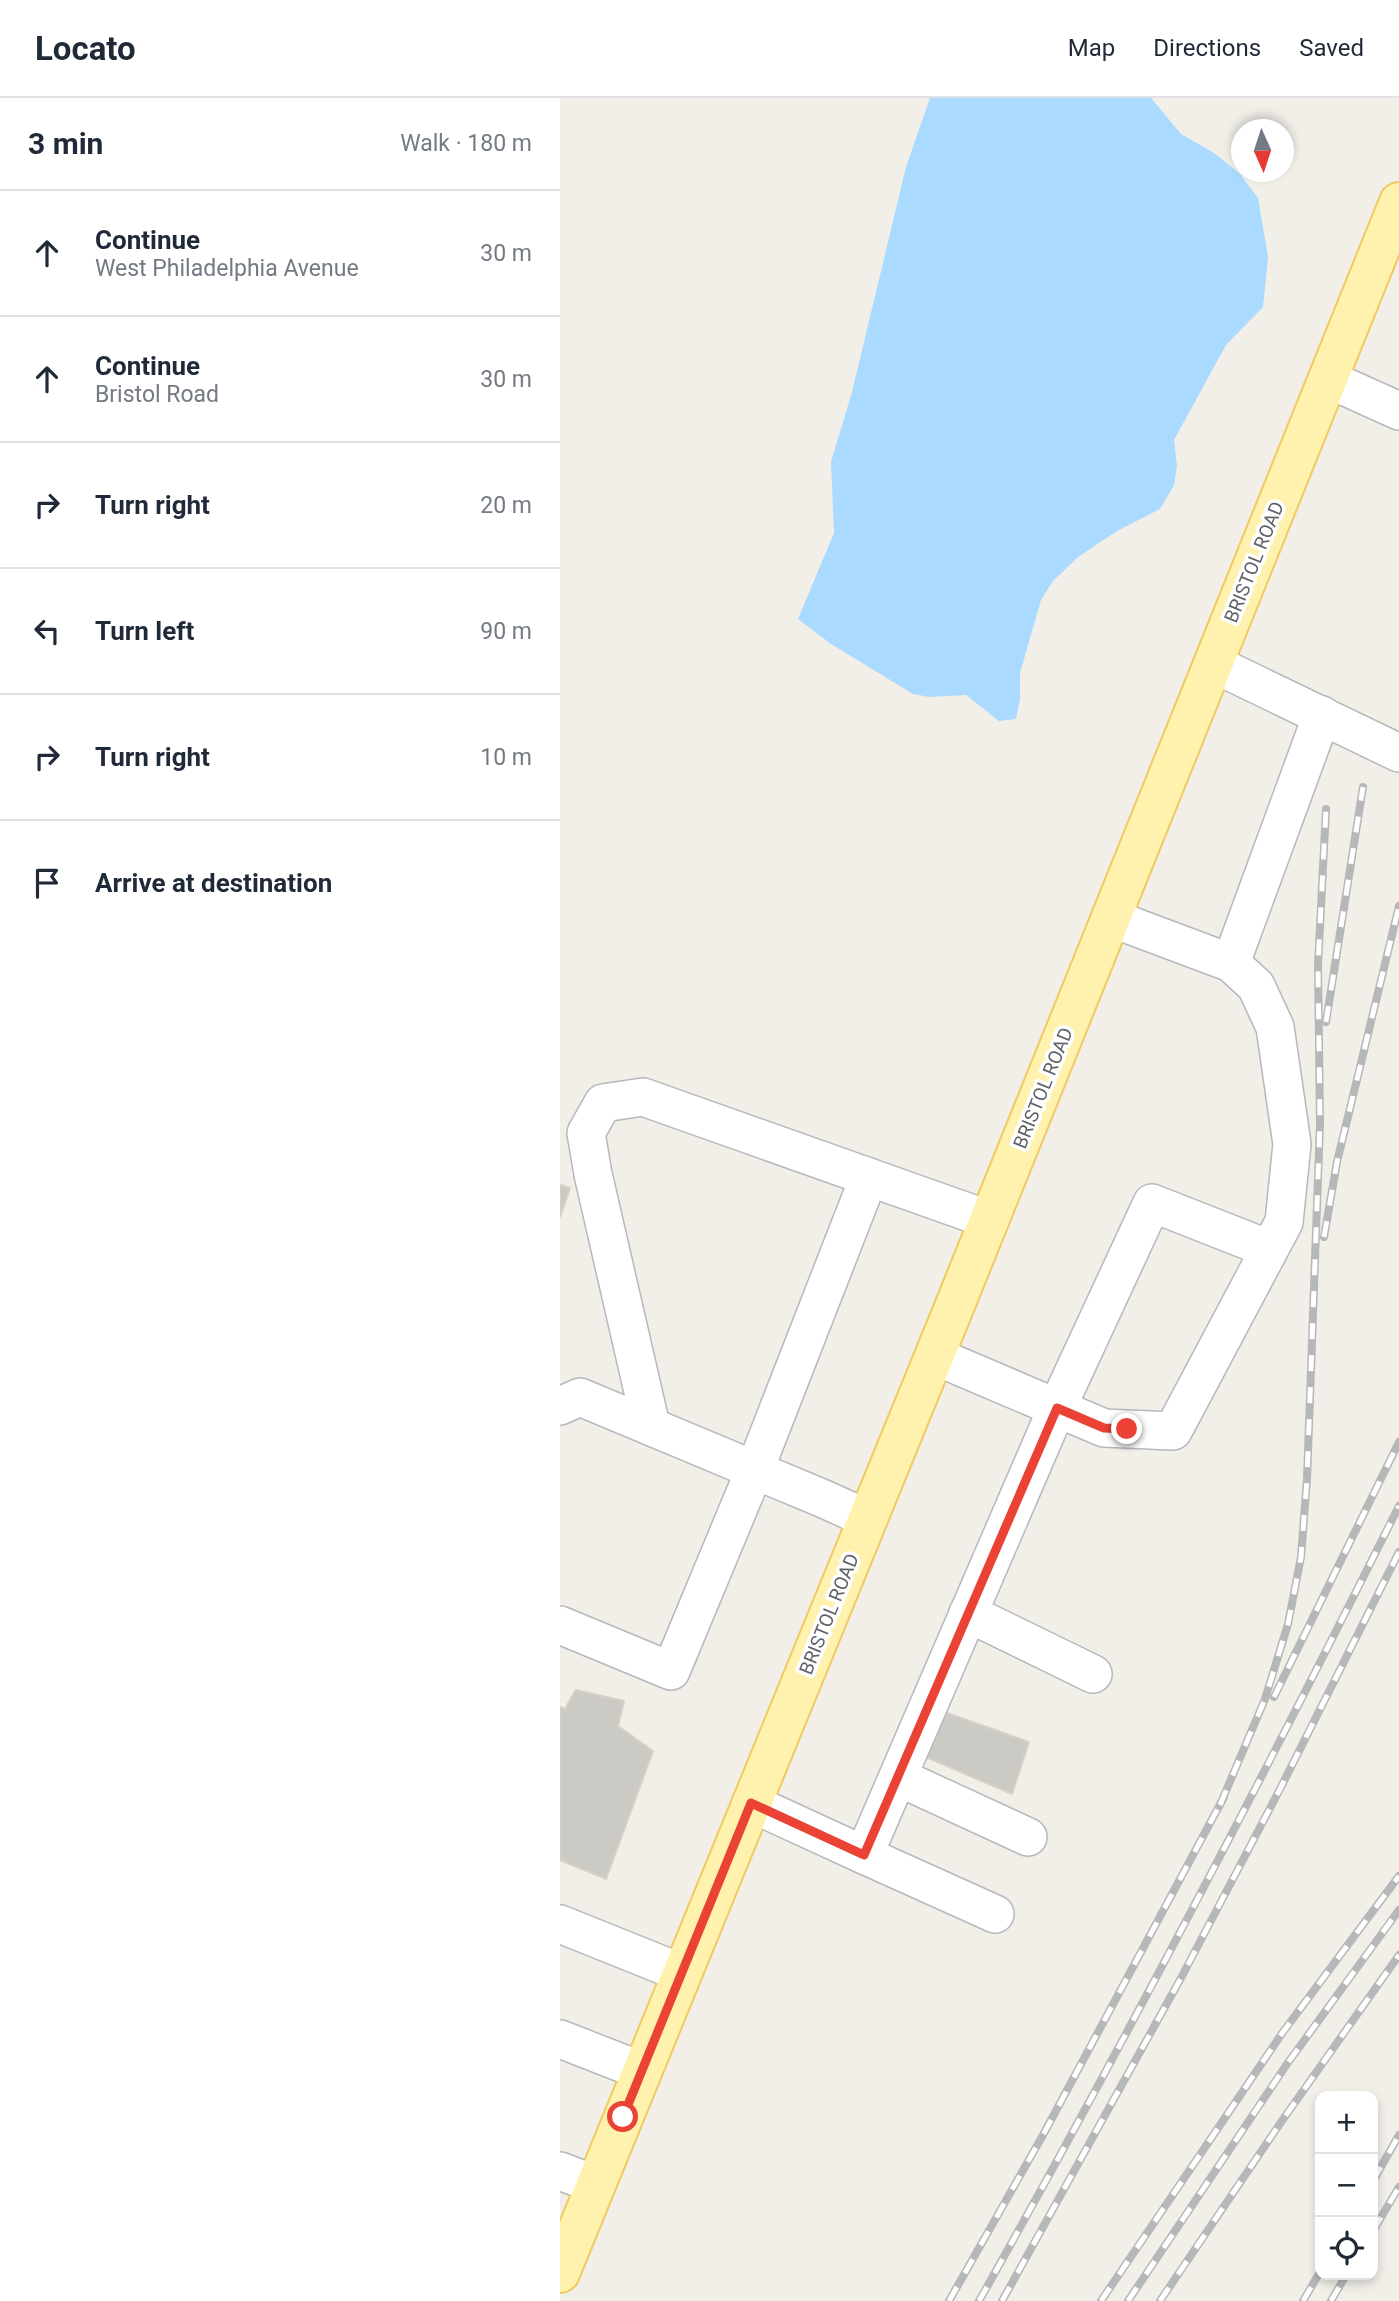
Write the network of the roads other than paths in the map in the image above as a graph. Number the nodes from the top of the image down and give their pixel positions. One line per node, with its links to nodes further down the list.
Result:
1 (1399, 202): 2 (main road, BRISTOL ROAD)
2 (1328, 379): 3 (street); 4 (main road, BRISTOL ROAD)
3 (1399, 411)
4 (1214, 664): 5 (street); 7 (main road, BRISTOL ROAD)
5 (1322, 715): 6 (street); 8 (street)
6 (1399, 753)
7 (1111, 918): 8 (street); 10 (main road, BRISTOL ROAD)
8 (1231, 963): 11 (street)
9 (869, 1177): 10 (street); 15 (street); 16 (street)
10 (990, 1220): 12 (main road, BRISTOL ROAD)
11 (1269, 1249): 14 (street); 14 (street)
12 (935, 1356): 14 (street); 17 (main road, BRISTOL ROAD)
13 (560, 1406): 15 (street)
14 (1057, 1408): 18 (street)
15 (651, 1426): 16 (street)
16 (755, 1469): 17 (street); 19 (street)
17 (868, 1519): 22 (main road, BRISTOL ROAD)
18 (968, 1614): 20 (street); 21 (street)
19 (560, 1625)
20 (1093, 1674)
21 (898, 1777): 23 (street); 24 (street)
22 (751, 1803): 24 (street); 27 (main road, BRISTOL ROAD)
23 (1028, 1837)
24 (864, 1855): 25 (street)
25 (995, 1914)
26 (560, 1924): 27 (street)
27 (681, 1973): 29 (main road, BRISTOL ROAD)
28 (560, 2039): 29 (street)
29 (642, 2071): 31 (main road, BRISTOL ROAD)
30 (560, 2171): 31 (street)
31 (596, 2185): 32 (main road, BRISTOL ROAD)
32 (560, 2273)

